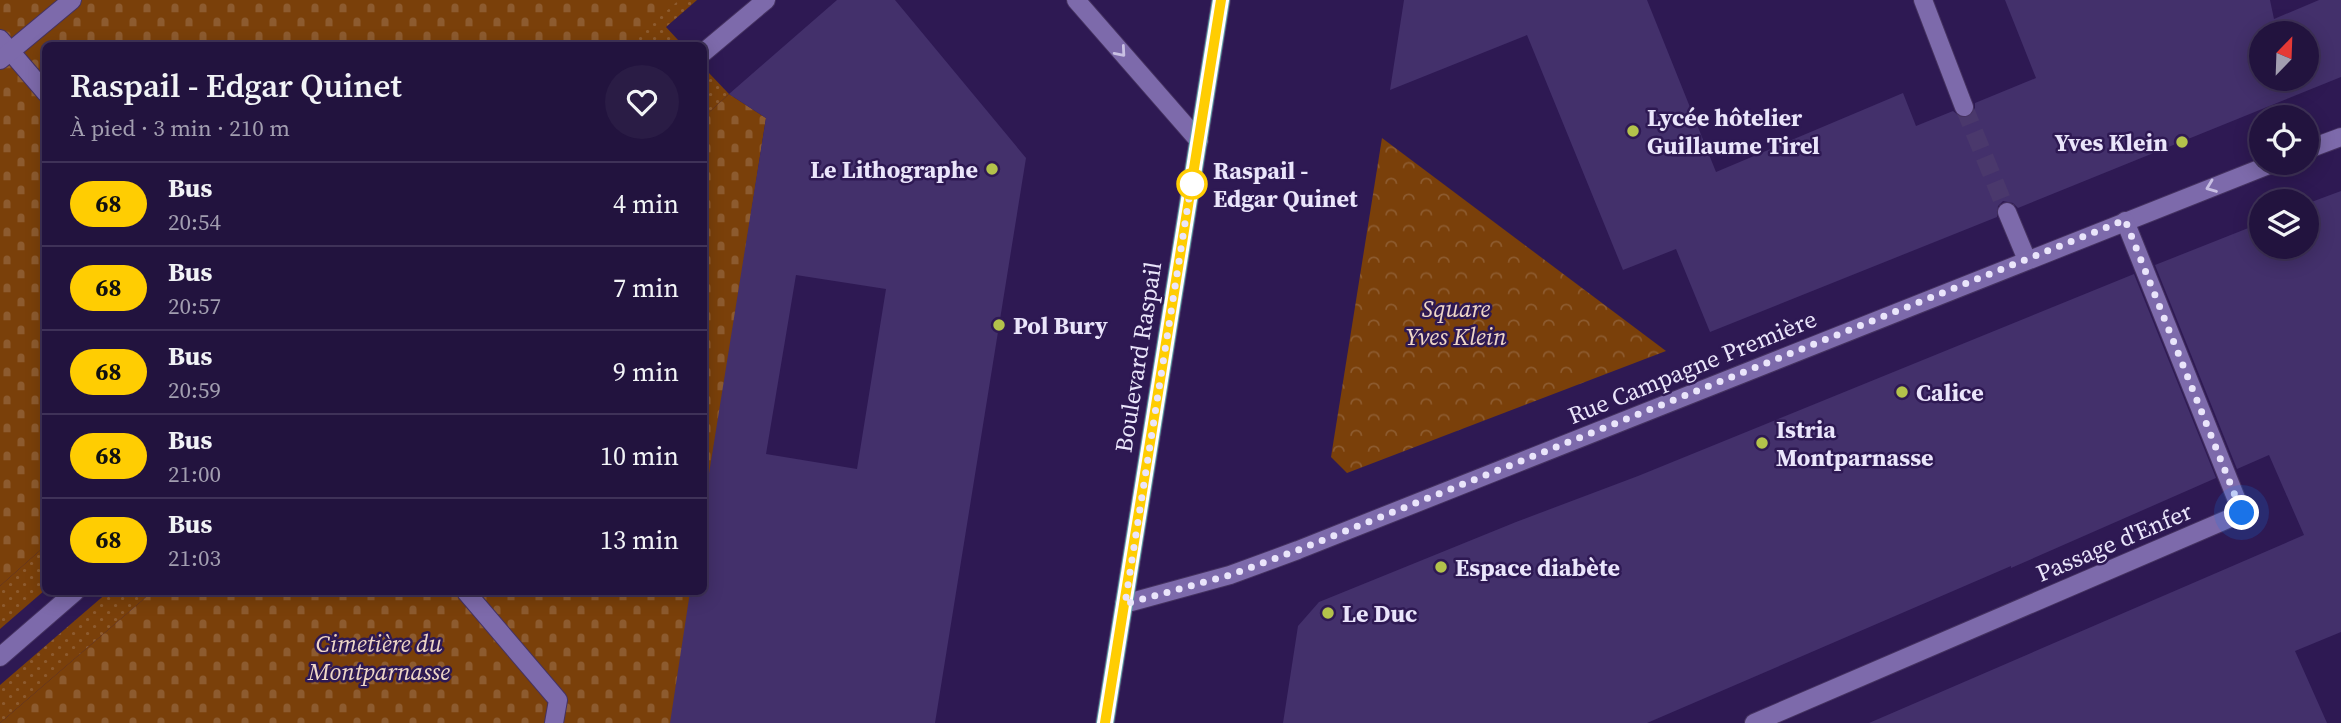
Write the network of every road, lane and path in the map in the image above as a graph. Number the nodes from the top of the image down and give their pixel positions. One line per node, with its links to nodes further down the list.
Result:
1 (72, 0): 7 (street)
2 (766, 0): 6 (street)
3 (1076, 0): 11 (street, one-way to 11)
4 (1221, 0): 11 (main road, Boulevard Raspail)
5 (1923, 0): 9 (street)
6 (707, 49)
7 (4, 50): 8 (street)
8 (42, 89)
9 (1964, 107)
10 (2341, 137): 12 (street)
11 (1199, 141): 19 (main road, Boulevard Raspail)
12 (2319, 145)
13 (2249, 173): 15 (street, Rue Campagne Première, one-way to 15)
14 (2007, 212): 16 (street)
15 (2125, 220): 16 (street, Rue Campagne Première); 23 (street, Passage d'Enfer)
16 (2027, 260): 19 (street, Rue Campagne Première)
17 (72, 595): 20 (street)
18 (469, 595): 21 (street)
19 (1125, 604): 22 (main road, Boulevard Raspail)
20 (0, 657)
21 (554, 723)
22 (1105, 723)
23 (1754, 723)

